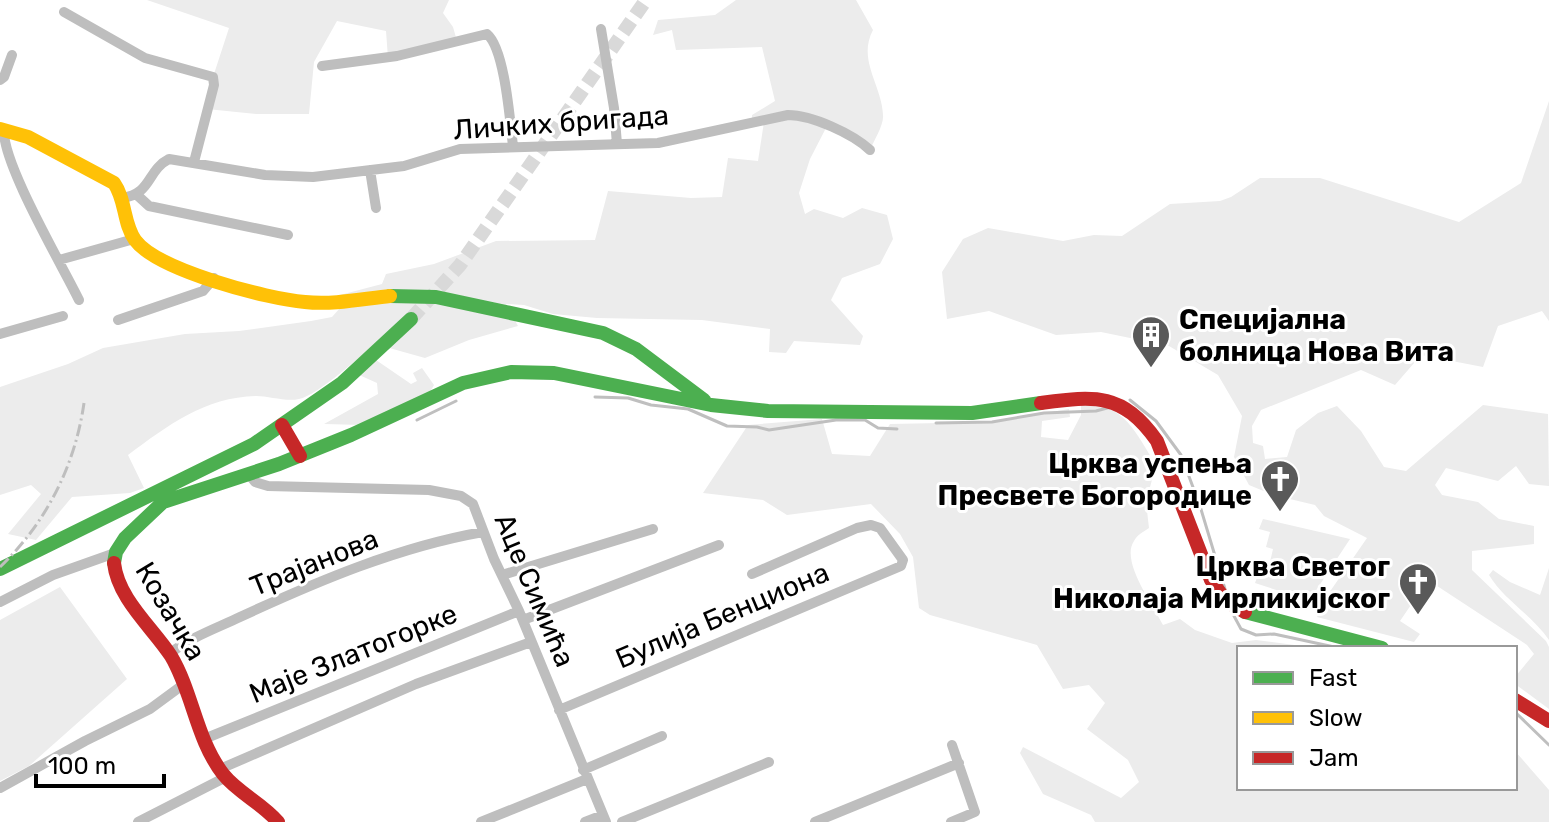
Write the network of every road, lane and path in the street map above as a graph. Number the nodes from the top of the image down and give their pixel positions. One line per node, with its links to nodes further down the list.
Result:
1 (64, 12): 10 (street)
2 (601, 29): 7 (street)
3 (12, 55): 5 (street)
4 (322, 66): 8 (street)
5 (0, 80)
6 (2, 129): 12 (main road); 16 (street)
7 (617, 144): 8 (street, Личких бригада); 9 (street, Личких бригада)
8 (513, 146): 11 (street, Личких бригада)
9 (870, 150)
10 (194, 162): 11 (street, Личких бригада); 12 (street, Личких бригада)
11 (370, 170): 13 (street)
12 (130, 196): 14 (street); 15 (main road)
13 (376, 208)
14 (288, 235)
15 (134, 239): 16 (street); 17 (main road)
16 (59, 260): 18 (street)
17 (214, 278): 21 (street); 23 (main road)
18 (79, 300)
19 (63, 316): 22 (street)
20 (411, 319): 27 (main road)
21 (118, 320)
22 (0, 334)
23 (645, 355): 24 (main road); 25 (main road)
24 (664, 369): 25 (main road); 26 (main road)
25 (656, 392): 26 (main road, Козачка); 28 (main road, Козачка)
26 (711, 405): 40 (main road, Козачка)
27 (282, 425): 28 (main road); 34 (main road)
28 (300, 456): 29 (main road, Козачка)
29 (248, 473): 31 (street, Аце Симића); 33 (main road, Козачка)
30 (653, 529): 36 (street)
31 (483, 532): 36 (street, Аце Симића); 41 (street, Трајанова)
32 (719, 545): 38 (street, Маје Златогорке)
33 (115, 553): 37 (street); 41 (main road, Козачка)
34 (0, 569)
35 (752, 574): 44 (street, Булија Бенциона)
36 (502, 575): 38 (street, Аце Симића)
37 (0, 602)
38 (521, 616): 39 (street, Аце Симића); 47 (street, Маје Златогорке)
39 (531, 642): 44 (street, Аце Симића); 51 (street)
40 (1374, 646)
41 (169, 654): 42 (main road, Козачка)
42 (184, 684): 47 (main road, Козачка); 53 (street)
43 (1517, 701): 45 (main road)
44 (559, 710): 52 (street, Аце Симића)
45 (1549, 721)
46 (662, 736): 52 (street)
47 (204, 739): 51 (main road, Козачка)
48 (952, 745): 50 (street)
49 (769, 762): 59 (street)
50 (959, 763): 60 (street); 61 (street)
51 (223, 773): 55 (street); 56 (main road, Козачка)
52 (585, 774): 54 (street, Аце Симића); 57 (street)
53 (0, 788)
54 (605, 818): 58 (street)
55 (138, 822)
56 (278, 822)
57 (481, 822)
58 (585, 822)
59 (622, 822)
60 (815, 822)
61 (951, 822)

